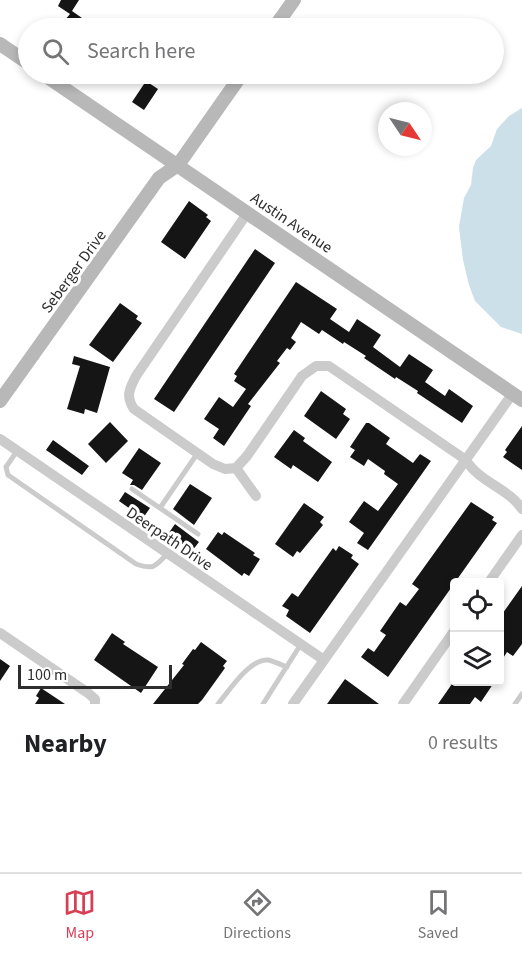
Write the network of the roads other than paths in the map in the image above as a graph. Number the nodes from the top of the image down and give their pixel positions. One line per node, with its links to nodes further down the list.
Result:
1 (294, 0): 2 (street)
2 (281, 18)
3 (0, 44): 4 (street)
4 (18, 56)
5 (59, 84): 7 (street, Austin Avenue)
6 (235, 84): 7 (street, Seberger Drive)
7 (178, 165): 8 (street, Austin Avenue); 10 (street, Seberger Drive)
8 (248, 212): 9 (street, Austin Avenue); 13 (street)
9 (517, 397): 14 (street)
10 (0, 401)
11 (0, 439): 12 (street, Deerpath Drive)
12 (17, 451): 22 (street, Deerpath Drive); 22 (lane)
13 (197, 454): 15 (street); 18 (lane)
14 (466, 460): 15 (street); 19 (street); 27 (street)
15 (236, 468): 17 (street)
16 (132, 489): 18 (lane)
17 (256, 496)
18 (160, 508): 20 (lane)
19 (522, 509)
20 (198, 534)
21 (522, 535): 23 (street)
22 (167, 554): 26 (street, Deerpath Drive)
23 (492, 578)
24 (0, 633): 30 (street)
25 (450, 638): 34 (street)
26 (301, 644): 27 (street, Deerpath Drive); 28 (lane)
27 (324, 660): 33 (street)
28 (287, 667): 31 (lane); 32 (lane)
29 (522, 694): 35 (lane)
30 (95, 704)
31 (219, 704)
32 (263, 704)
33 (293, 704)
34 (403, 704)
35 (515, 704)

